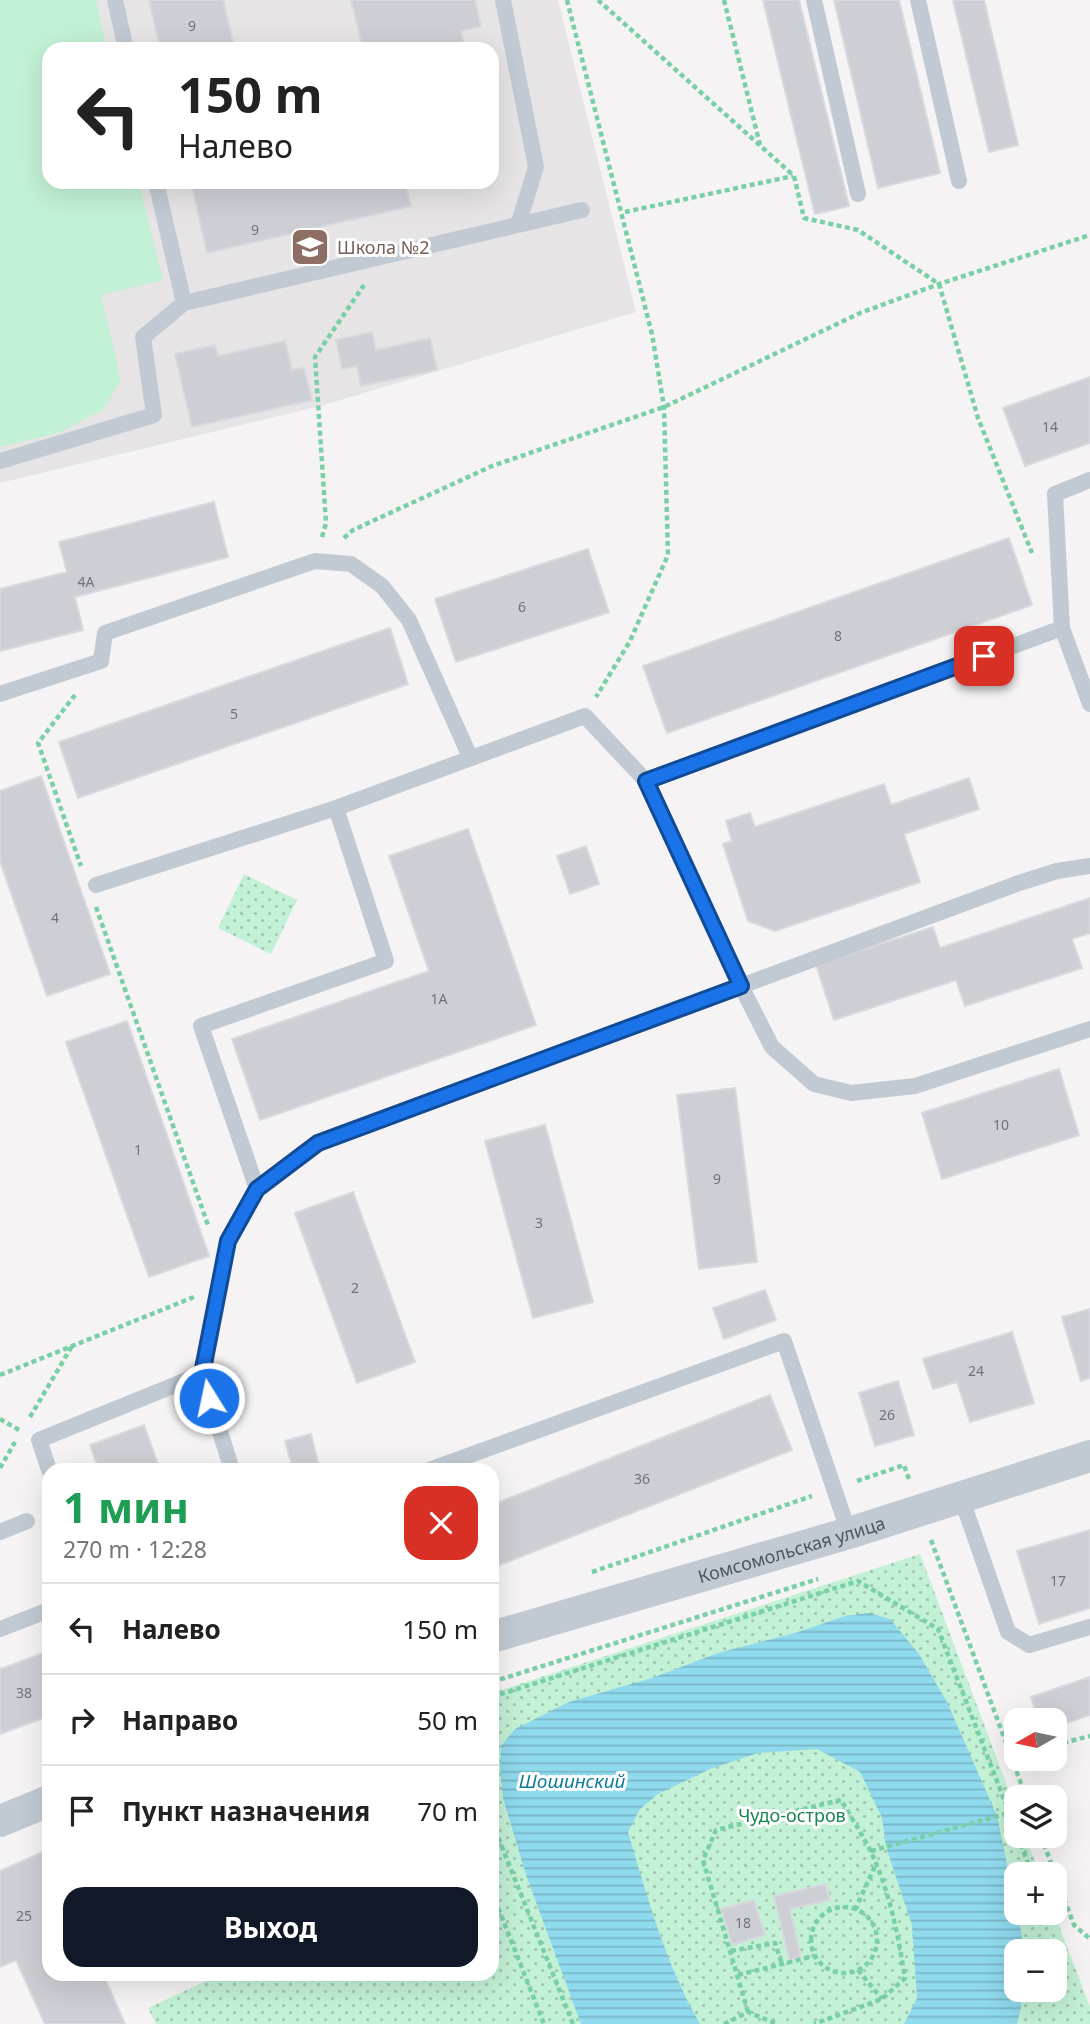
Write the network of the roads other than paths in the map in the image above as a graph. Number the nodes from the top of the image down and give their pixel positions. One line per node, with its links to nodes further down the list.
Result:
1 (115, 0): 5 (lane)
2 (503, 0): 10 (lane)
3 (814, 0): 8 (lane)
4 (918, 0): 6 (lane)
5 (124, 42)
6 (959, 181)
7 (158, 189): 11 (lane)
8 (858, 194)
9 (582, 211): 10 (lane)
10 (518, 225): 11 (lane)
11 (184, 303): 12 (lane)
12 (0, 461)
13 (1090, 480): 14 (lane)
14 (1062, 628): 16 (lane); 18 (lane)
15 (0, 694): 17 (lane)
16 (1090, 704)
17 (470, 757): 18 (lane); 19 (lane)
18 (646, 781): 22 (lane)
19 (336, 808): 21 (lane); 24 (lane)
20 (1090, 866): 22 (lane)
21 (95, 893)
22 (741, 986): 23 (lane); 24 (lane)
23 (1090, 1029)
24 (257, 1189): 25 (lane)
25 (202, 1374): 27 (lane); 28 (lane)
26 (1090, 1456): 30 (street, Комсомольская улица)
27 (46, 1463)
28 (230, 1463)
29 (448, 1463): 33 (lane)
30 (961, 1497): 33 (street, Комсомольская улица); 35 (lane)
31 (27, 1521): 32 (lane)
32 (0, 1532)
33 (849, 1533): 37 (street, Комсомольская улица)
34 (42, 1613): 36 (lane)
35 (1090, 1627)
36 (0, 1629)
37 (499, 1635)
38 (42, 1808): 39 (street)
39 (0, 1821)

